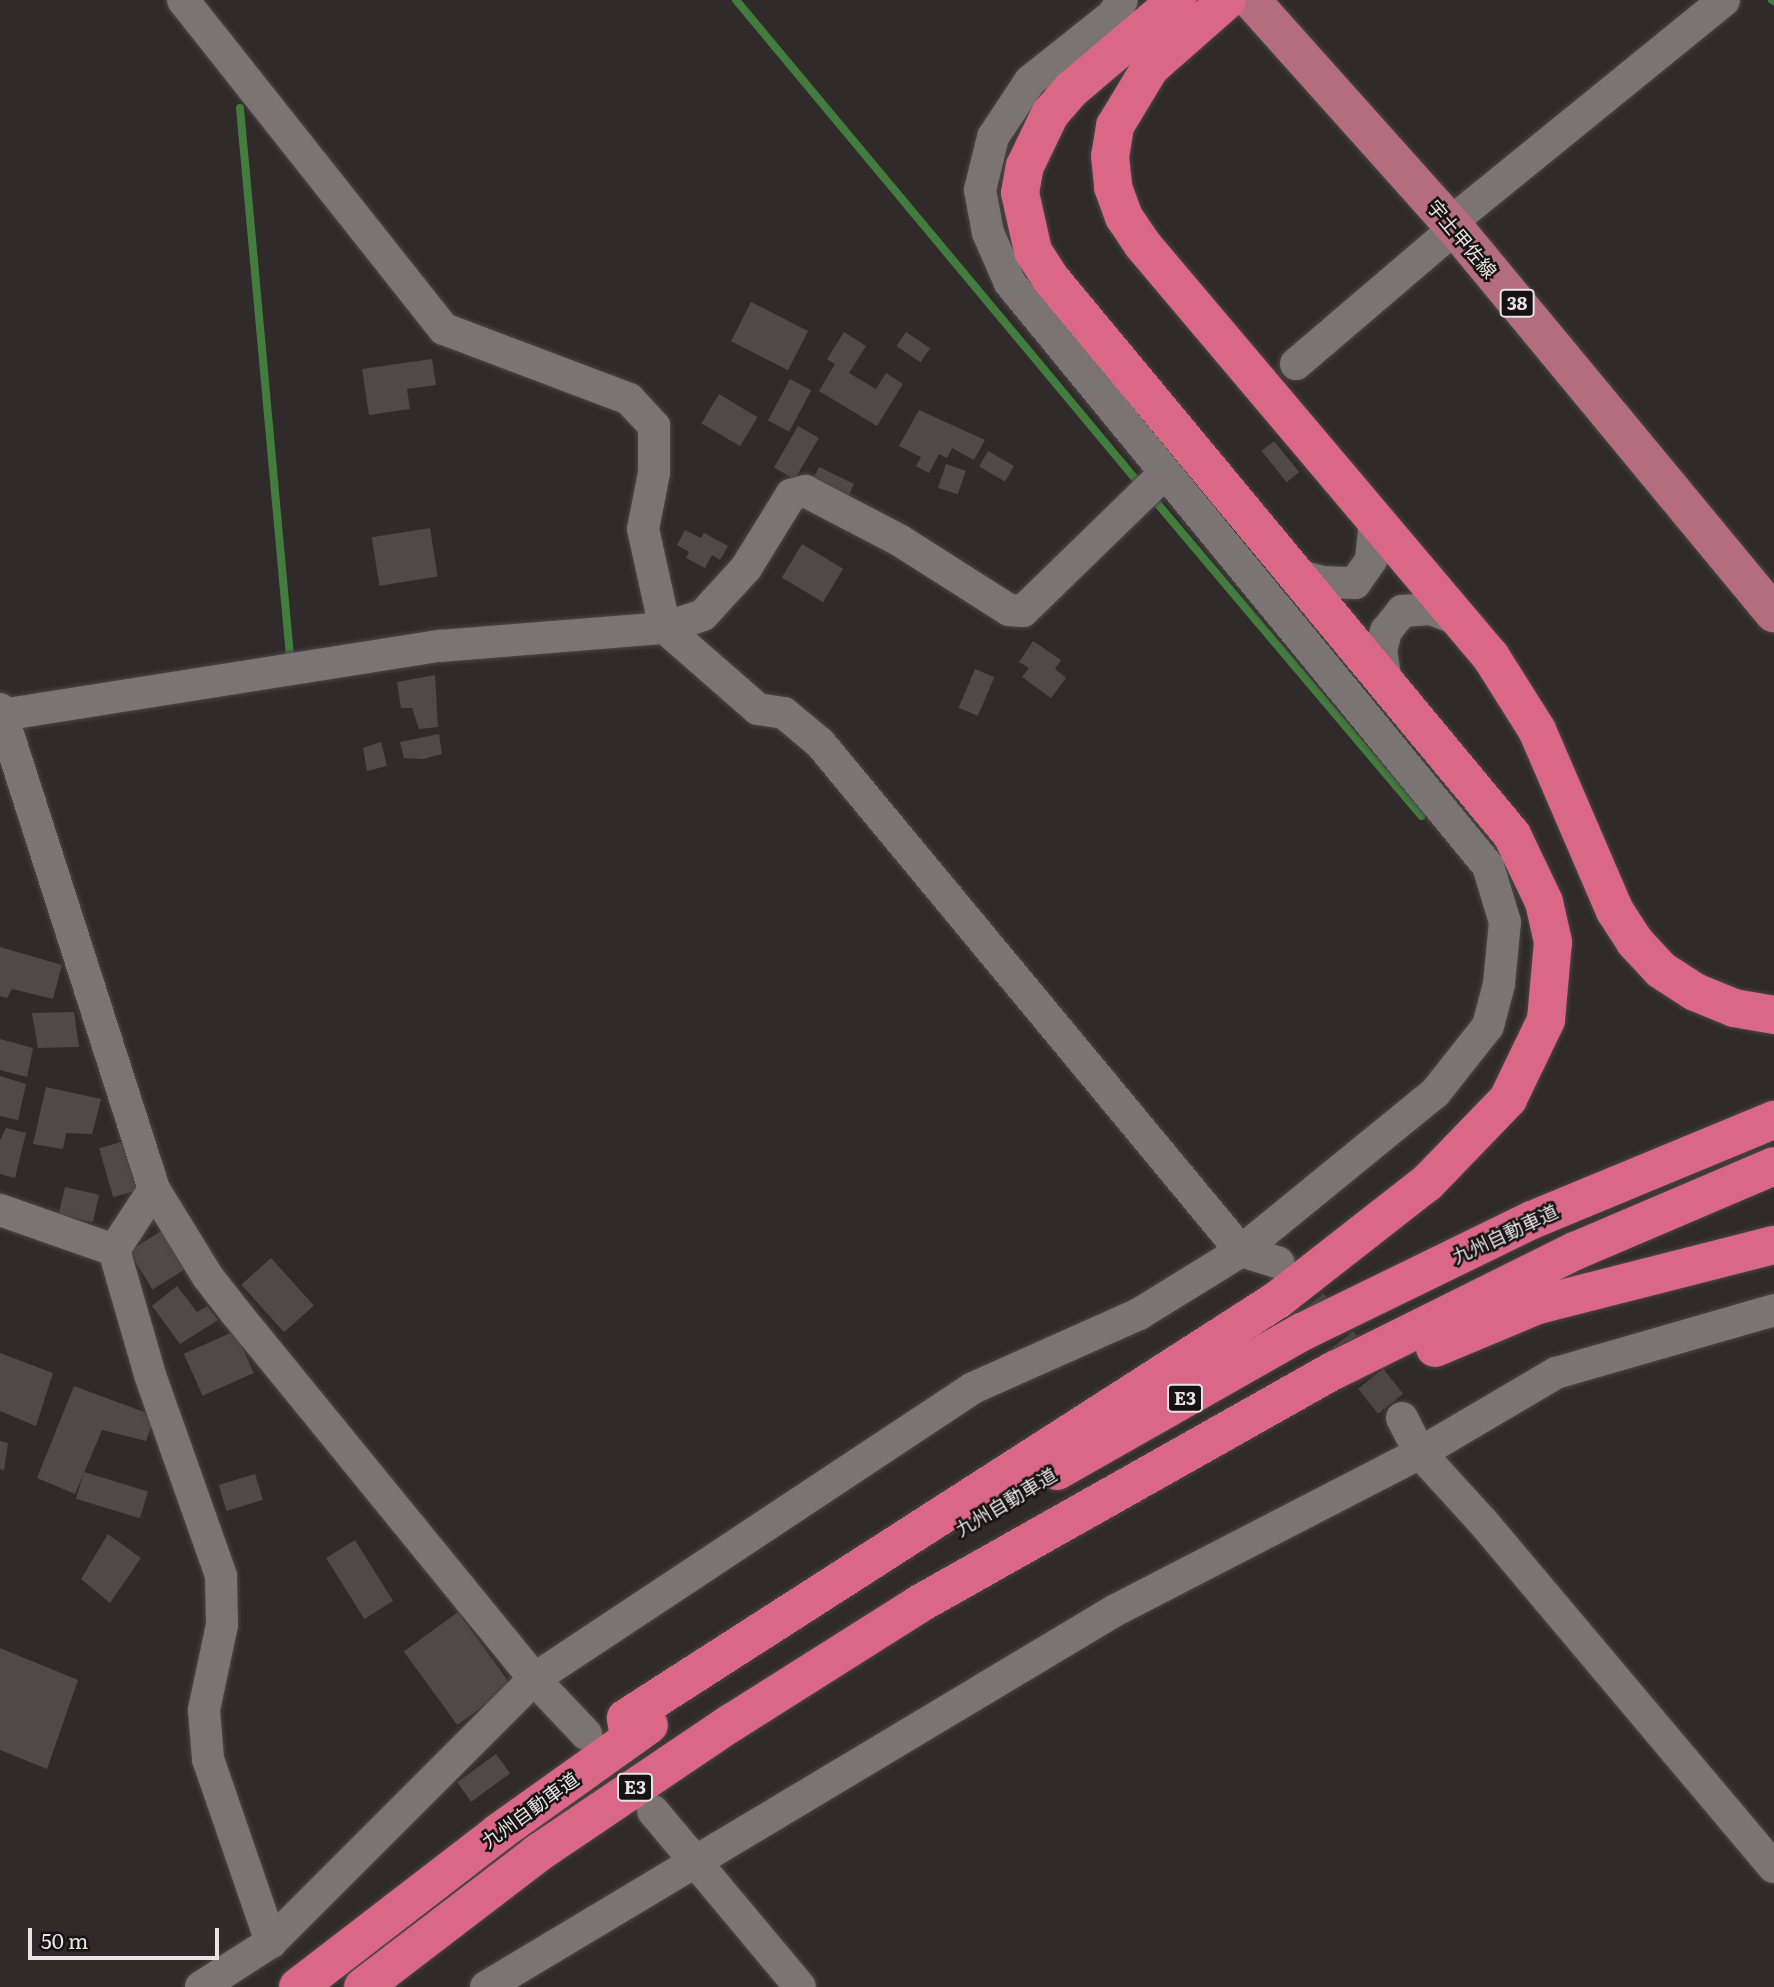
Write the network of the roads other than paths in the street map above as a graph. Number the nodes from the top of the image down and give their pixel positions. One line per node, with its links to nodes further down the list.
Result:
1 (183, 0): 14 (street)
2 (1122, 0): 9 (street)
3 (1177, 0): 11 (highway)
4 (1227, 0): 10 (highway)
5 (1251, 0): 7 (main road, 宇土甲佐線 / 38)
6 (1724, 0): 7 (street)
7 (1452, 225): 8 (street); 12 (main road, 宇土甲佐線 / 38)
8 (1296, 364)
9 (1165, 473): 14 (street); 24 (street)
10 (1374, 522): 11 (street); 13 (highway)
11 (1296, 575): 15 (highway)
12 (1774, 612)
13 (1460, 621): 15 (street); 17 (highway)
14 (666, 628): 16 (street); 24 (street)
15 (1386, 682): 32 (highway)
16 (1, 712): 20 (street)
17 (1774, 1015)
18 (1774, 1120): 32 (highway, 九州自動車道 / E3)
19 (1774, 1166): 29 (highway, 九州自動車道 / E3)
20 (154, 1189): 23 (street); 30 (street)
21 (0, 1210): 23 (street)
22 (1774, 1245): 29 (highway)
23 (114, 1250): 36 (street)
24 (1241, 1251): 25 (street); 30 (street)
25 (1278, 1262)
26 (1774, 1310): 28 (street)
27 (1402, 1418): 28 (street)
28 (1420, 1453): 34 (street); 35 (street)
29 (919, 1604): 39 (highway, 九州自動車道 / E3)
30 (534, 1679): 31 (street); 36 (street)
31 (586, 1734)
32 (629, 1738): 38 (highway, 九州自動車道 / E3)
33 (653, 1811): 34 (street)
34 (697, 1862): 40 (street); 41 (street)
35 (1774, 1867)
36 (271, 1941): 37 (street)
37 (201, 1987)
38 (298, 1987)
39 (363, 1987)
40 (486, 1987)
41 (800, 1987)

